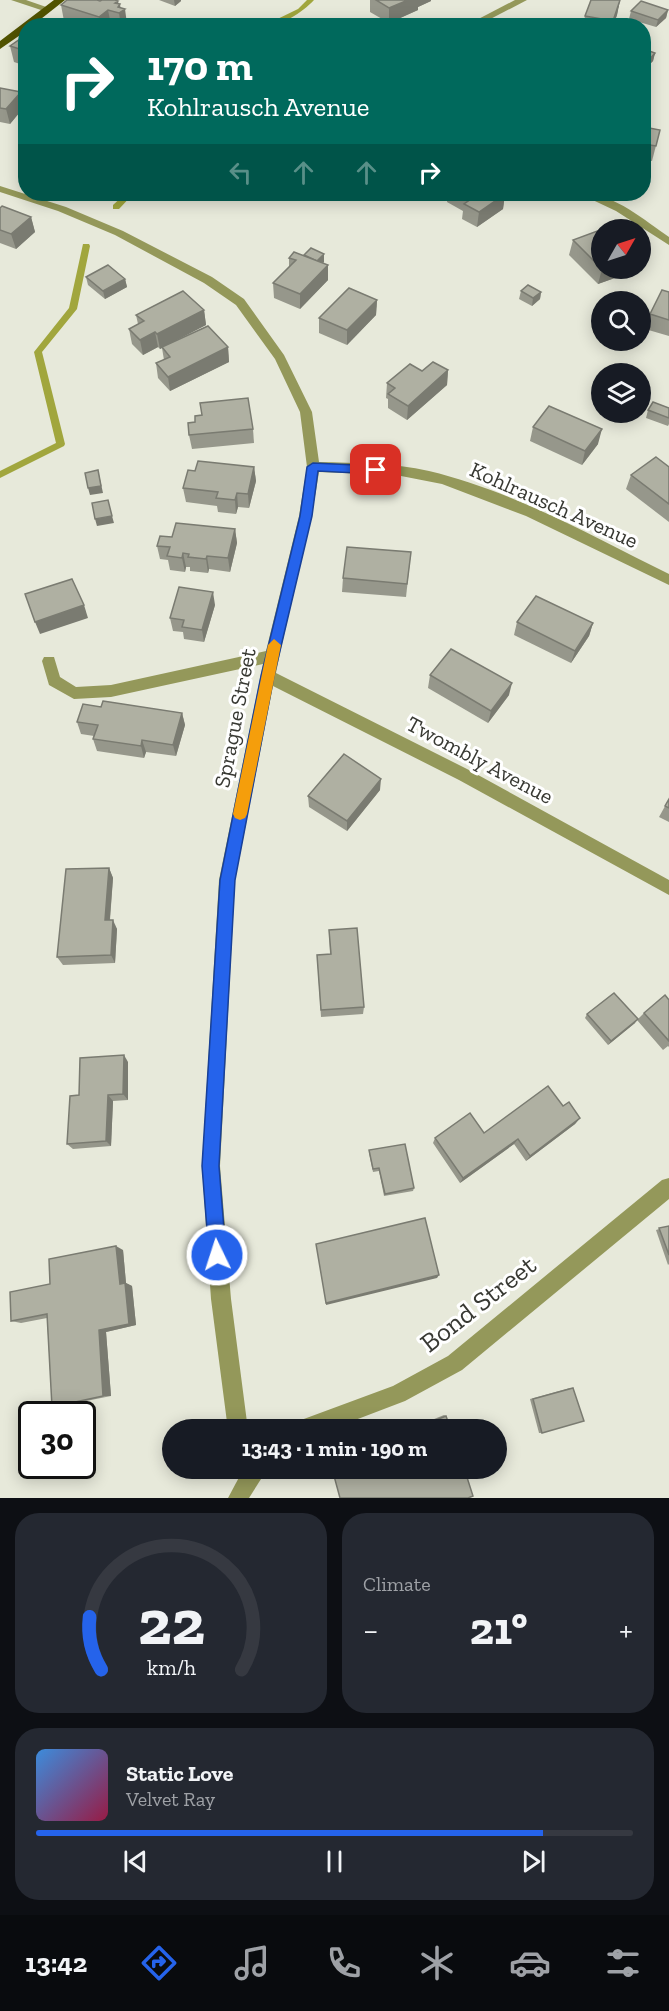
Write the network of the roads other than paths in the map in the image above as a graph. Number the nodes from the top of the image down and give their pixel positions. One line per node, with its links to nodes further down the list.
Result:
1 (16, 0): 4 (street)
2 (60, 0): 4 (main road)
3 (522, 0): 6 (street)
4 (47, 9): 5 (main road)
5 (36, 18)
6 (485, 18)
7 (18, 32): 8 (main road)
8 (0, 46)
9 (0, 189): 10 (street, Sprague Street)
10 (18, 195)
11 (37, 201): 14 (street, Sprague Street)
12 (601, 201): 13 (street)
13 (669, 242)
14 (313, 467): 15 (street, Kohlrausch Avenue); 16 (street, Sprague Street)
15 (669, 580)
16 (272, 656): 17 (street); 18 (street, Sprague Street)
17 (49, 661)
18 (268, 676): 19 (street, Twombly Avenue); 21 (street, Sprague Street)
19 (669, 888)
20 (669, 1186): 22 (street, Bond Street)
21 (237, 1419)
22 (330, 1419)

